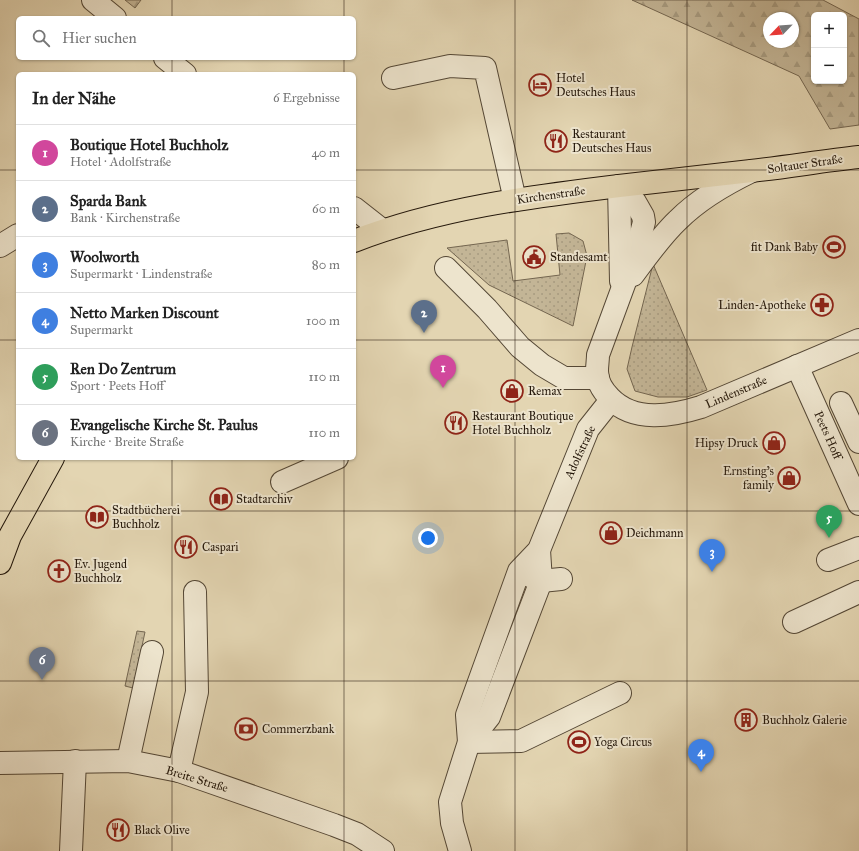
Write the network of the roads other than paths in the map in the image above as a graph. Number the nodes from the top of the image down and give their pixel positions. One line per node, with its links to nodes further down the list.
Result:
1 (92, 0): 2 (street)
2 (112, 16)
3 (168, 60): 4 (street)
4 (182, 72)
5 (393, 78): 9 (street)
6 (859, 157): 7 (main road, Soltauer Straße)
7 (752, 171): 8 (main road, Kirchenstraße); 16 (street)
8 (619, 186): 9 (main road, Kirchenstraße); 16 (street)
9 (515, 200): 11 (main road, Kirchenstraße)
10 (356, 210): 11 (street)
11 (382, 230): 13 (main road, Kirchenstraße)
12 (16, 236): 14 (street)
13 (356, 240)
14 (0, 246)
15 (446, 268): 19 (street)
16 (622, 290): 19 (street)
17 (859, 340): 18 (street, Lindenstraße)
18 (797, 366): 20 (street, Lindenstraße); 26 (street, Peets Hoff)
19 (598, 378): 20 (street)
20 (611, 400): 28 (street, Adolfstraße)
21 (842, 403): 22 (street)
22 (859, 442)
23 (52, 460): 30 (main road)
24 (332, 460): 25 (street)
25 (282, 482)
26 (859, 504)
27 (859, 548): 29 (street)
28 (539, 550): 31 (street, Adolfstraße); 32 (street, Adolfstraße)
29 (828, 560)
30 (0, 564)
31 (514, 568): 32 (street); 38 (street, Adolfstraße)
32 (551, 580): 38 (street, Adolfstraße)
33 (196, 592): 42 (street)
34 (859, 592): 35 (street)
35 (794, 622)
36 (152, 652): 40 (street)
37 (620, 693): 38 (street)
38 (469, 742): 45 (street, Adolfstraße)
39 (75, 761): 40 (street, Breite Straße); 41 (street, Breite Straße); 43 (street)
40 (128, 761): 42 (street, Breite Straße)
41 (0, 763)
42 (179, 771): 44 (street, Breite Straße)
43 (71, 851)
44 (383, 851)
45 (460, 851)

